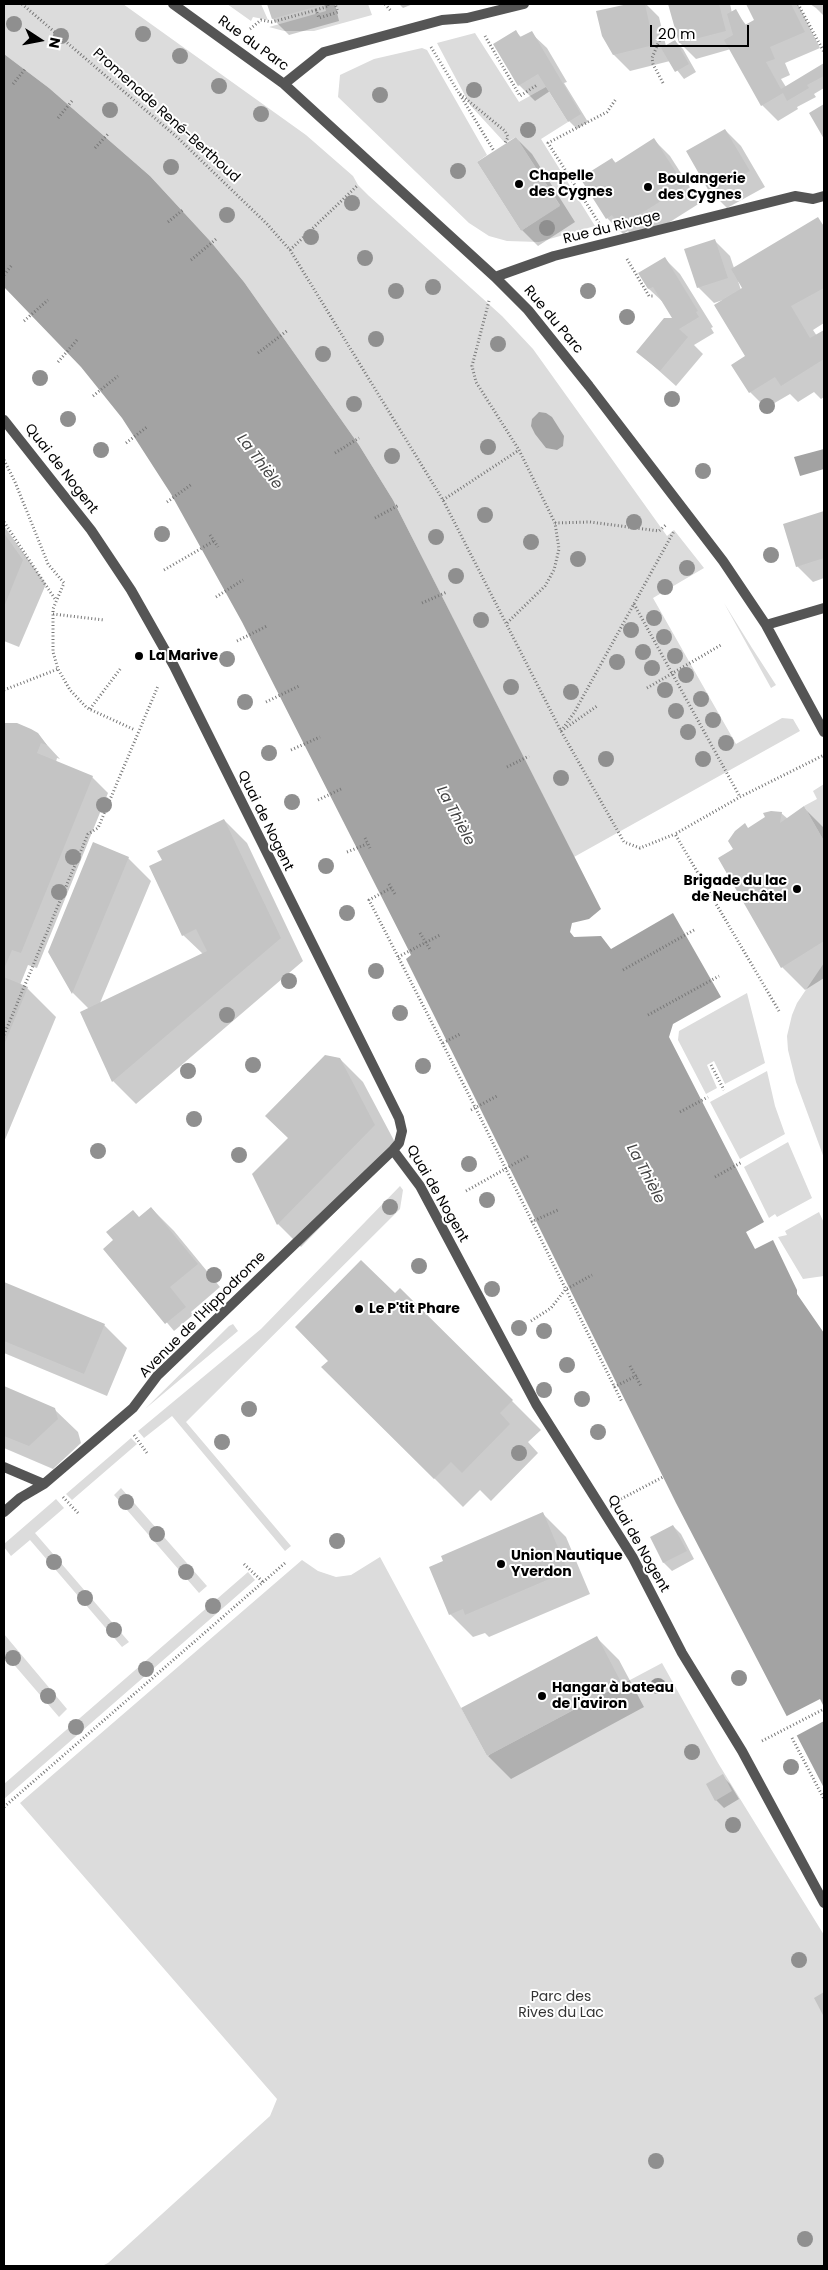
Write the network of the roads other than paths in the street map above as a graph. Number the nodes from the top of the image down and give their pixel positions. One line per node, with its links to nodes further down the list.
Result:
1 (174, 4): 3 (street, Rue du Parc)
2 (524, 4): 3 (street)
3 (284, 84): 5 (street, Rue du Parc)
4 (824, 196): 5 (street, Rue du Rivage)
5 (495, 277): 8 (street, Rue du Parc)
6 (4, 420): 10 (street, Quai de Nogent)
7 (824, 608): 8 (street)
8 (766, 625): 9 (street, Rue du Parc)
9 (824, 732)
10 (393, 1150): 12 (street, Avenue de l'Hippodrome); 14 (street, Quai de Nogent)
11 (4, 1467): 12 (street)
12 (44, 1484): 13 (street, Avenue de l'Hippodrome)
13 (4, 1512)
14 (824, 1903)

